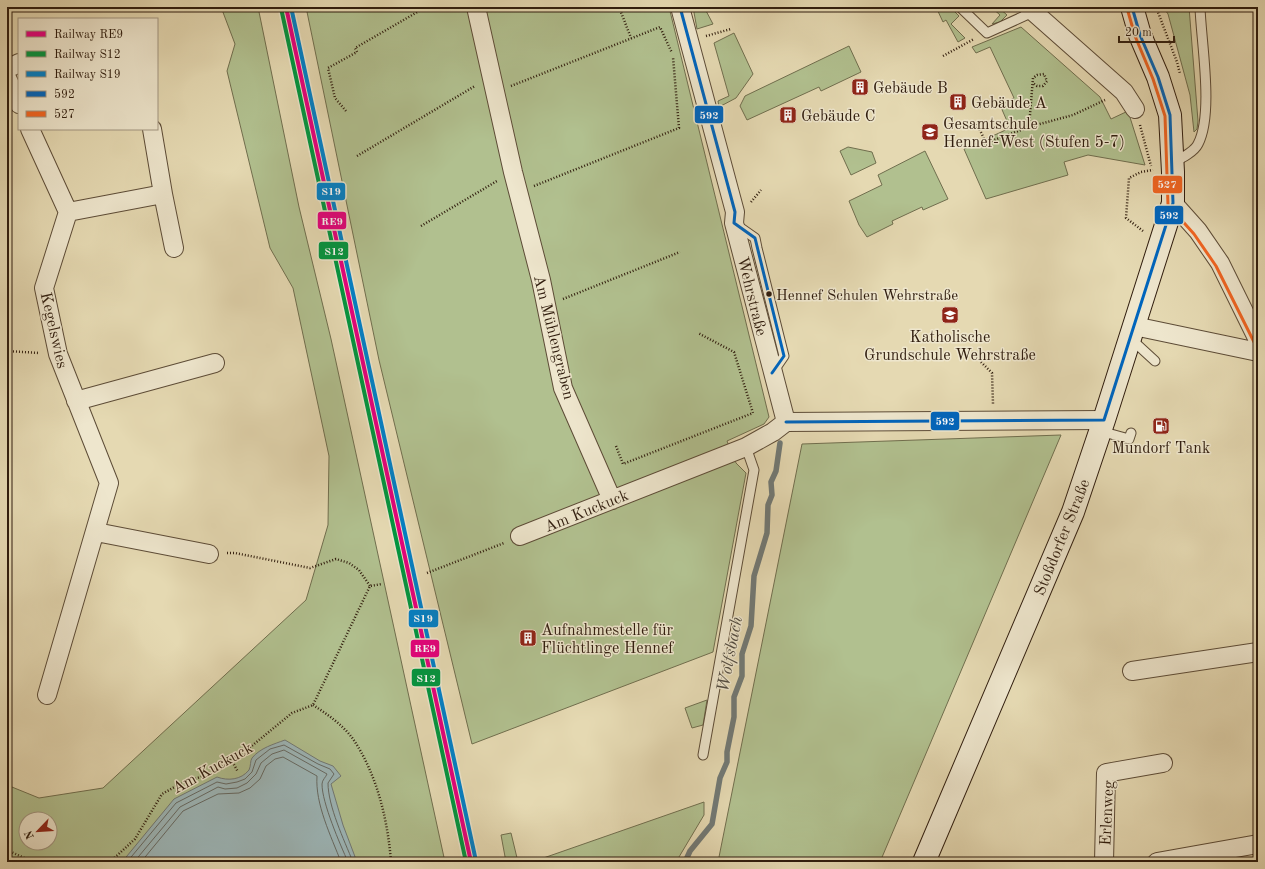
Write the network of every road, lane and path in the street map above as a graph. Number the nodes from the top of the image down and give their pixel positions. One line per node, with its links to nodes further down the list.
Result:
1 (426, 7): 22 (path)
2 (476, 7): 18 (street, Am Mühlengraben)
3 (619, 7): 11 (path)
4 (680, 7): 12 (street, Wehrstraße)
5 (960, 7): 10 (lane)
6 (1132, 7): 28 (main road, Stoßdorfer Straße)
7 (1200, 7): 28 (lane)
8 (1031, 9): 10 (lane); 19 (street)
9 (731, 29): 12 (path)
10 (987, 33): 13 (path)
11 (631, 38): 18 (path); 30 (path)
12 (689, 41): 50 (street, Wehrstraße)
13 (943, 56)
14 (18, 64): 15 (street)
15 (7, 69)
16 (7, 78): 20 (street)
17 (1033, 83): 17 (path); 24 (path)
18 (493, 85): 27 (path); 29 (street, Am Mühlengraben)
19 (1124, 92): 21 (street); 24 (path)
20 (18, 102)
21 (1135, 109): 35 (path)
22 (346, 111)
23 (977, 124): 24 (path)
24 (1029, 127)
25 (30, 130): 33 (street)
26 (152, 130): 31 (street)
27 (357, 156)
28 (1173, 163): 32 (main road, Stoßdorfer Straße)
29 (513, 172): 30 (street, Am Mühlengraben); 34 (path)
30 (519, 192): 38 (street, Am Mühlengraben)
31 (163, 194): 33 (street); 36 (street)
32 (1173, 203): 35 (main road, Stoßdorfer Straße); 41 (street)
33 (68, 212): 44 (street, Kegelswies)
34 (421, 226)
35 (1162, 239): 39 (main road, Stoßdorfer Straße)
36 (174, 248)
37 (680, 252): 38 (path)
38 (546, 305): 55 (street, Am Mühlengraben)
39 (1132, 332): 43 (street); 45 (lane); 51 (main road, Stoßdorfer Straße)
40 (698, 333): 53 (path)
41 (1258, 340)
42 (7, 351): 44 (path)
43 (1258, 352)
44 (58, 354): 48 (street, Kegelswies)
45 (1155, 361)
46 (981, 362): 49 (path)
47 (215, 363): 48 (street)
48 (76, 401): 56 (street, Kegelswies)
49 (994, 420): 50 (street); 51 (street)
50 (786, 422): 54 (street, Am Kuckuck)
51 (1102, 426): 52 (lane); 75 (main road, Stoßdorfer Straße)
52 (1131, 433)
53 (616, 446)
54 (746, 447): 55 (street, Am Kuckuck); 66 (lane)
55 (612, 500): 57 (street, Am Kuckuck)
56 (96, 532): 58 (street); 64 (street, Kegelswies)
57 (520, 536): 59 (path)
58 (209, 554): 61 (path)
59 (427, 573)
60 (382, 584): 61 (path)
61 (370, 586): 65 (path)
62 (1258, 652): 63 (street)
63 (1132, 671)
64 (47, 695)
65 (313, 705): 67 (path, Am Kuckuck); 74 (path)
66 (703, 755)
67 (231, 759): 69 (path); 73 (path, Am Kuckuck)
68 (1163, 763): 76 (street, Erlenweg)
69 (238, 772)
70 (1258, 844): 77 (street)
71 (7, 850): 72 (path)
72 (33, 862)
73 (112, 862)
74 (391, 862)
75 (924, 862)
76 (1104, 862)
77 (1157, 862)

